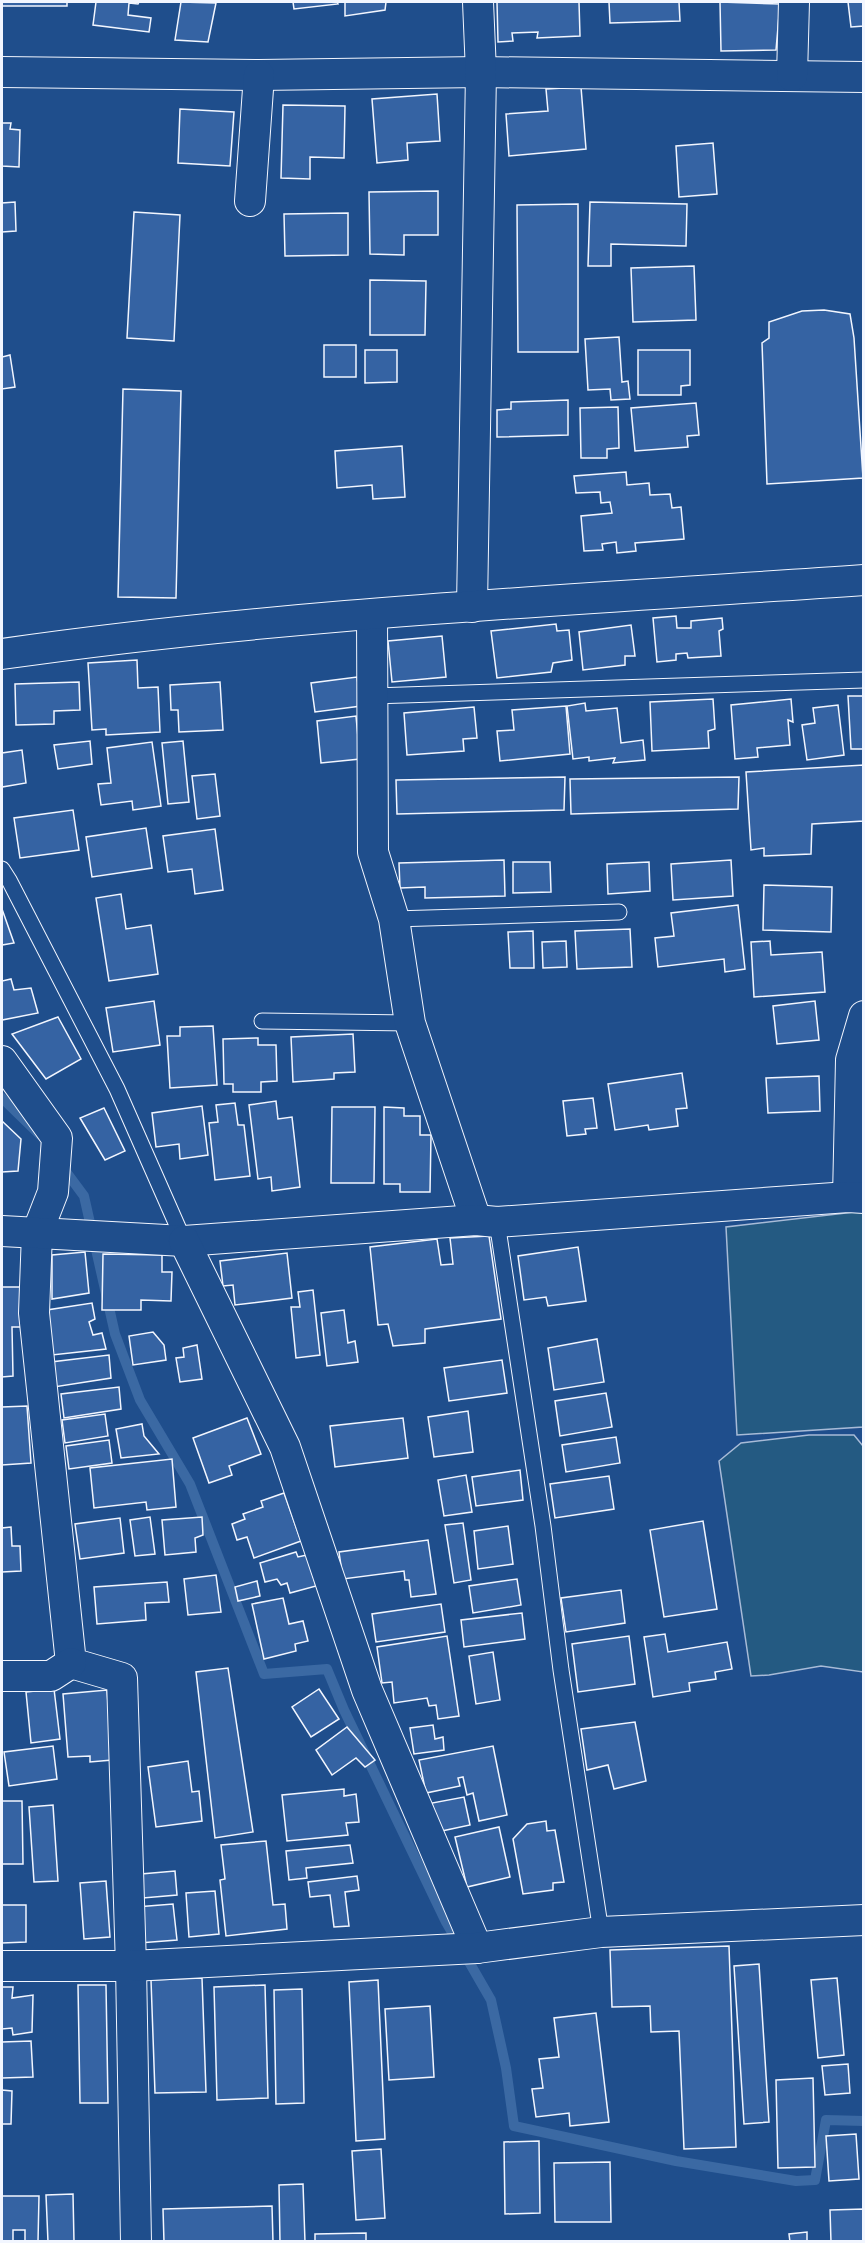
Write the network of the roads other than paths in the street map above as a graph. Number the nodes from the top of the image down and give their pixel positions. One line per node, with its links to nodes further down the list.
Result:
1 (478, 2): 4 (street)
2 (794, 2): 6 (street)
3 (2, 72): 5 (street)
4 (481, 72): 5 (street); 6 (street); 10 (street)
5 (259, 75): 8 (street)
6 (792, 76): 7 (street)
7 (864, 77)
8 (250, 201)
9 (864, 580): 10 (street)
10 (472, 607): 11 (street)
11 (372, 615): 12 (street); 14 (street)
12 (2, 654)
13 (864, 680): 14 (lane)
14 (373, 696): 17 (street)
15 (2, 869): 26 (lane)
16 (619, 912): 17 (lane)
17 (394, 919): 20 (street)
18 (864, 1016): 22 (street)
19 (262, 1021): 20 (lane)
20 (410, 1023): 23 (street)
21 (2, 1061): 25 (street)
22 (856, 1197): 23 (street)
23 (486, 1221): 26 (street); 30 (lane)
24 (2, 1231): 25 (street)
25 (37, 1233): 26 (street); 27 (street)
26 (184, 1241): 31 (street)
27 (72, 1664): 28 (street); 33 (street)
28 (2, 1676)
29 (864, 1920): 30 (street)
30 (601, 1932): 31 (street)
31 (477, 1948): 33 (street)
32 (2, 1966): 33 (street)
33 (131, 1966): 34 (street)
34 (136, 2241)

